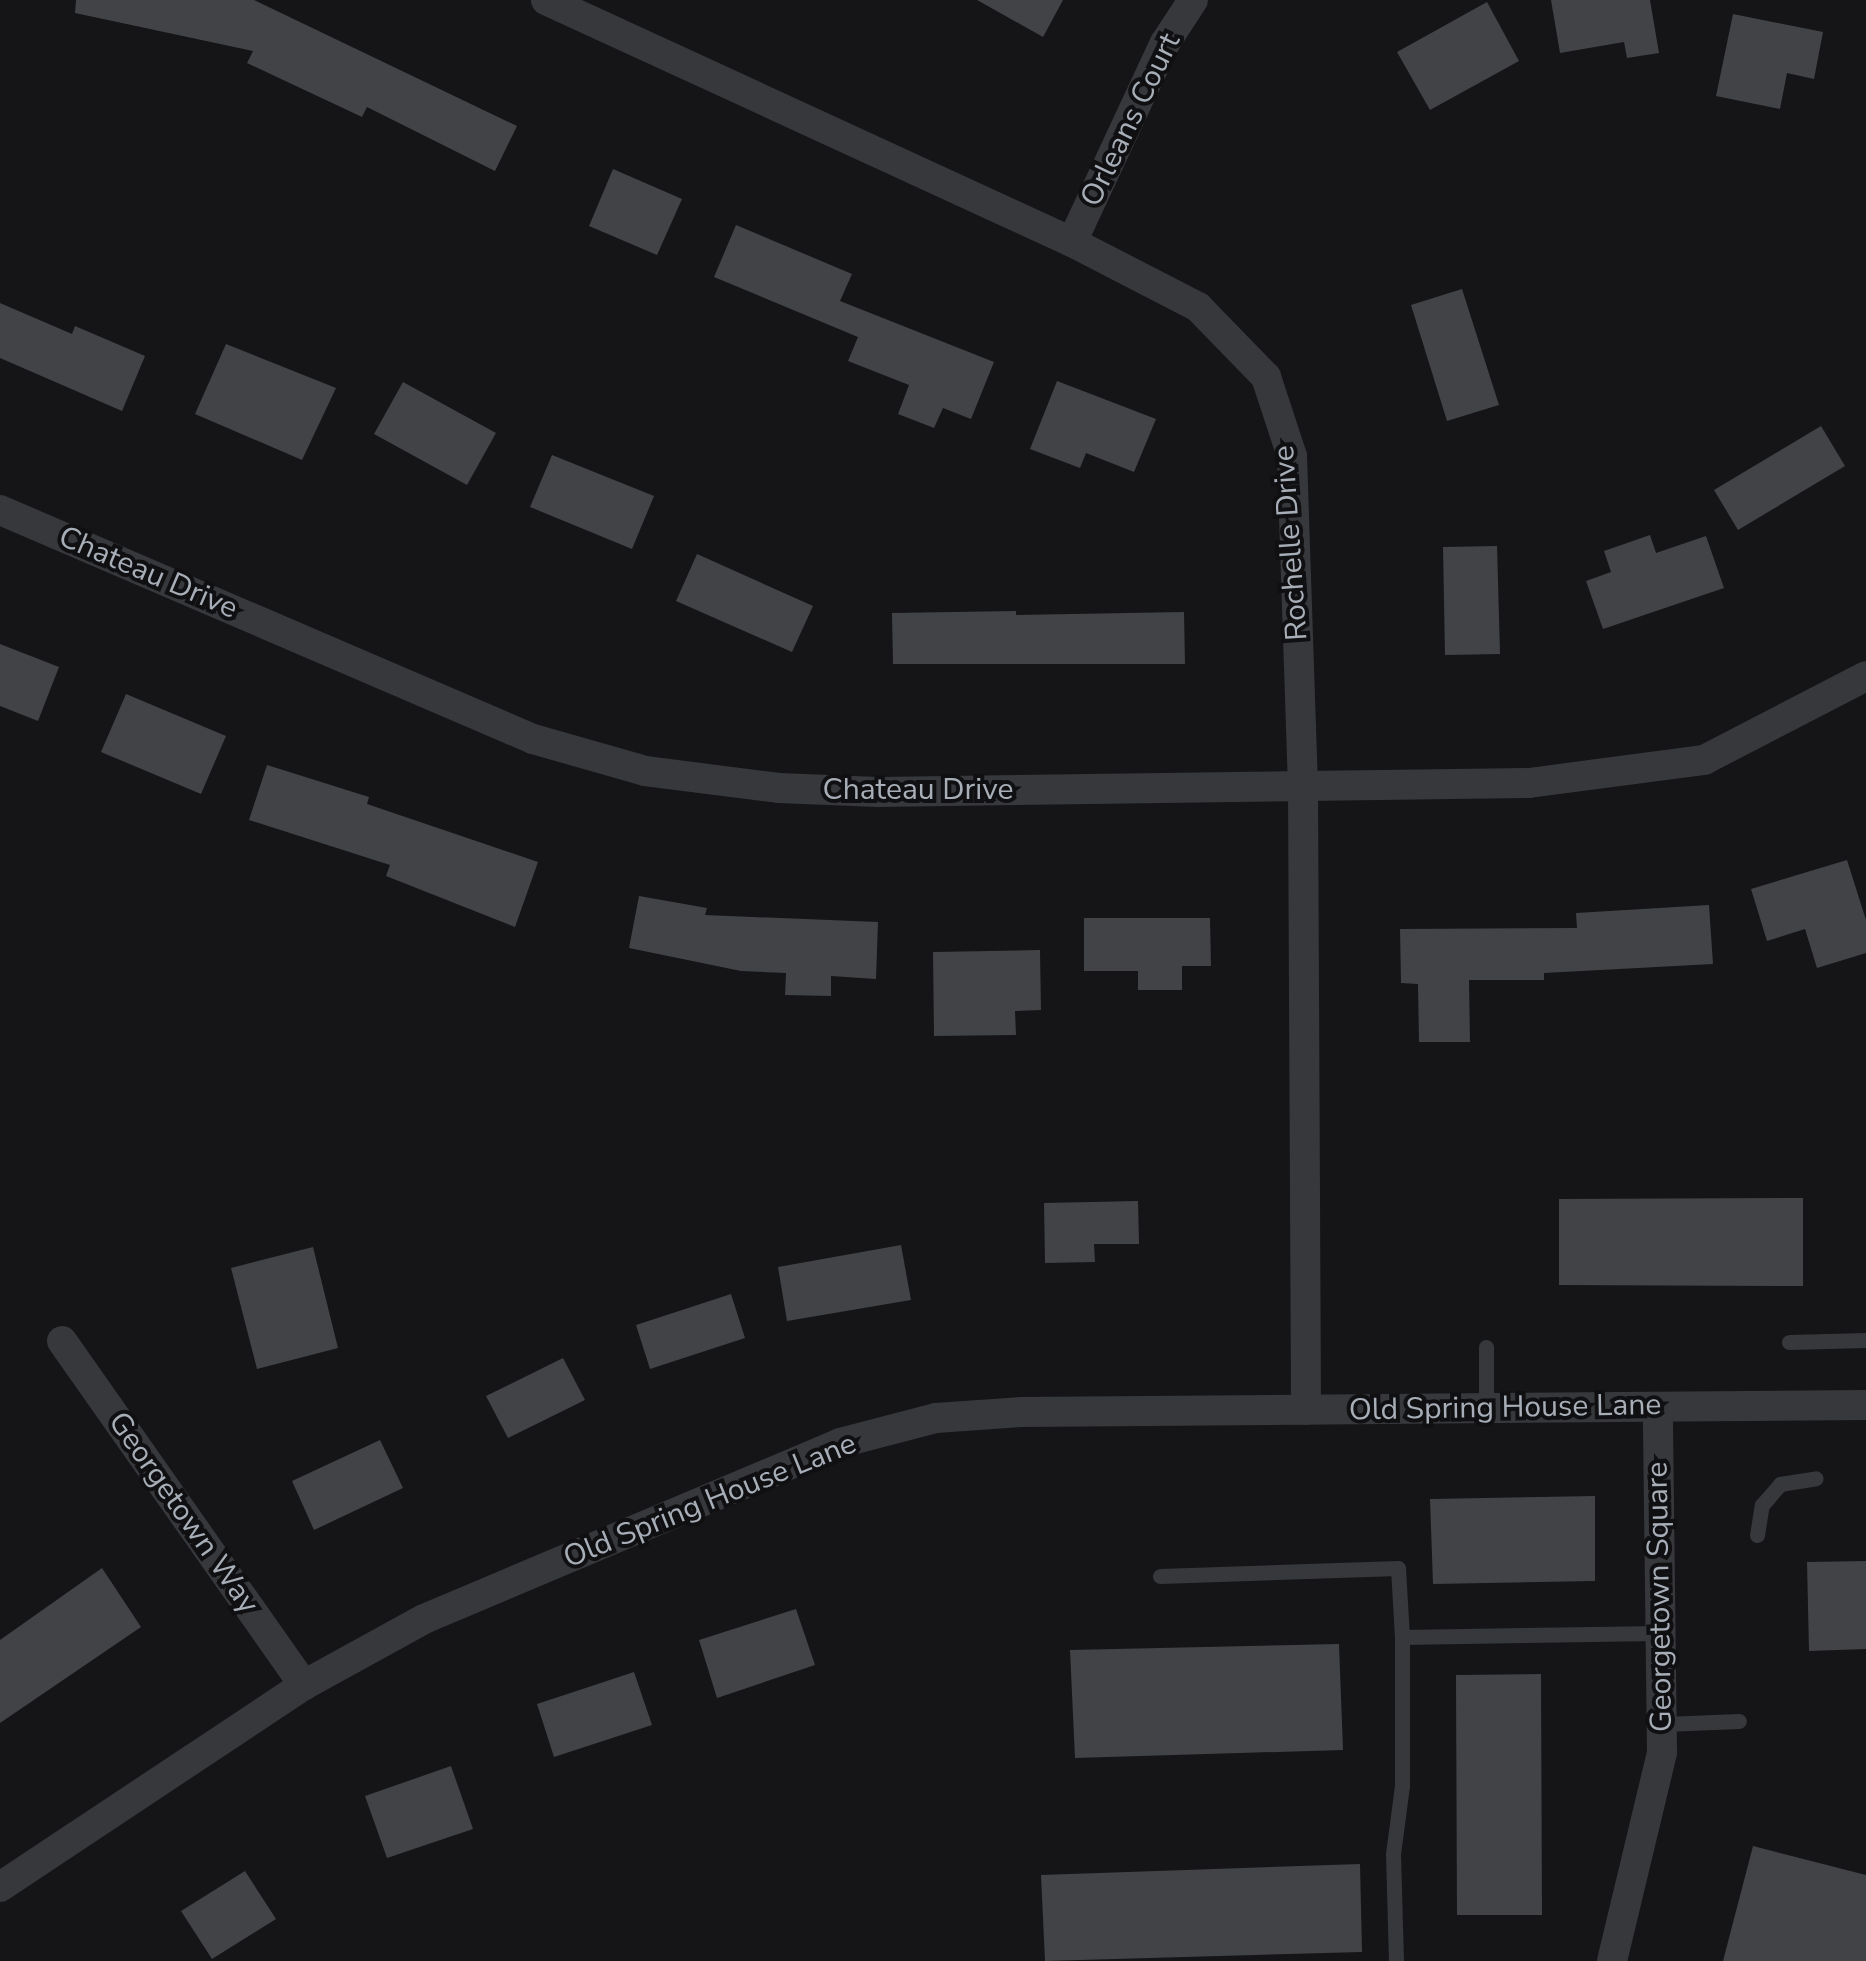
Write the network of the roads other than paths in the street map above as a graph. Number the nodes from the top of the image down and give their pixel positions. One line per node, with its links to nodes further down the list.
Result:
1 (546, 0): 3 (street, Rochelle Drive)
2 (1194, 0): 3 (street, Orleans Court)
3 (1072, 242): 6 (street, Rochelle Drive)
4 (0, 510): 6 (street, Chateau Drive)
5 (1866, 676): 6 (street, Chateau Drive)
6 (1303, 788): 14 (street, Rochelle Drive)
7 (62, 1340): 20 (street, Georgetown Way)
8 (1866, 1340): 9 (lane)
9 (1789, 1342)
10 (1486, 1347): 13 (lane)
11 (1866, 1405): 12 (street, Old Spring House Lane)
12 (1658, 1407): 13 (street, Old Spring House Lane); 18 (street, Georgetown Square)
13 (1486, 1408): 14 (street, Old Spring House Lane)
14 (1306, 1410): 20 (street, Old Spring House Lane)
15 (1816, 1478): 16 (lane)
16 (1757, 1535)
17 (1160, 1576): 19 (lane)
18 (1660, 1633): 19 (lane); 22 (street, Georgetown Square)
19 (1402, 1637): 24 (lane)
20 (304, 1685): 23 (street, Old Spring House Lane)
21 (1739, 1722): 22 (lane)
22 (1664, 1724): 25 (street, Georgetown Square)
23 (0, 1887)
24 (1396, 1961)
25 (1612, 1961)

